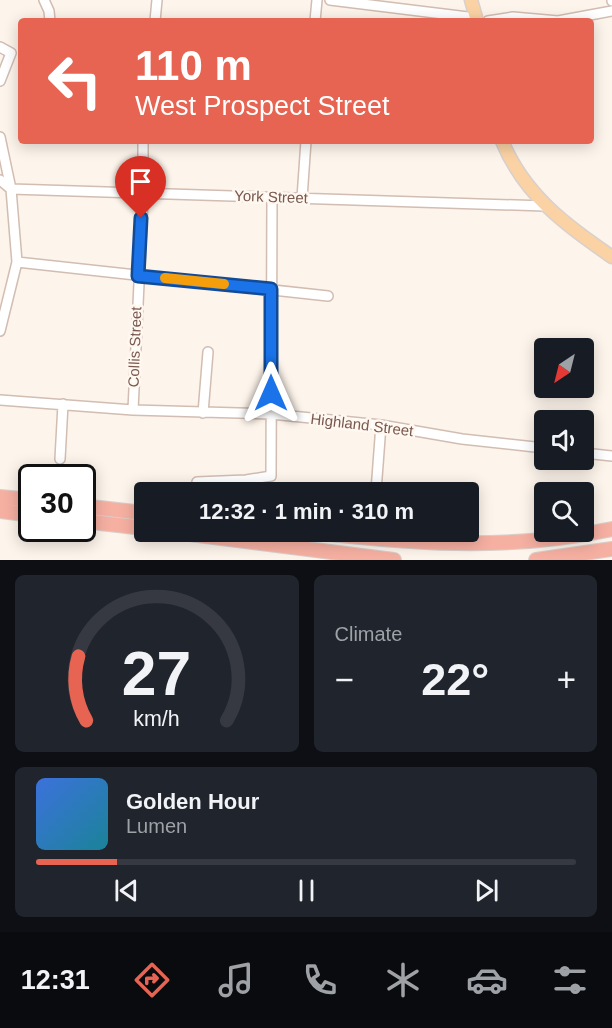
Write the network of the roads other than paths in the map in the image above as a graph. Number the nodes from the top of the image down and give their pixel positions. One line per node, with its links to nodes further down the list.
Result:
1 (44, 0): 7 (street)
2 (157, 0): 8 (street)
3 (317, 0): 9 (street)
4 (330, 0): 10 (street)
5 (471, 0): 11 (main road)
6 (612, 11): 14 (street)
7 (50, 18)
8 (155, 18)
9 (315, 18)
10 (465, 18)
11 (479, 18)
12 (502, 18): 13 (street)
13 (524, 18)
14 (574, 18)
15 (0, 47): 17 (street)
16 (18, 49): 17 (street)
17 (10, 52): 18 (street)
18 (0, 81)
19 (0, 138): 24 (street)
20 (142, 144): 25 (street, Collis Street)
21 (306, 144): 27 (street)
22 (504, 144): 28 (main road)
23 (0, 180): 24 (street)
24 (11, 189): 25 (street, York Street); 30 (street)
25 (142, 192): 26 (street, York Street); 31 (street, Collis Street)
26 (272, 197): 27 (street, York Street); 32 (street)
27 (302, 198): 28 (street, York Street)
28 (545, 207): 29 (main road)
29 (612, 257)
30 (17, 262): 31 (street); 34 (street)
31 (138, 276): 32 (street); 38 (street, Collis Street)
32 (271, 289): 33 (street); 40 (street)
33 (328, 296)
34 (0, 331)
35 (208, 352): 39 (street)
36 (0, 400): 37 (street, Highland Street)
37 (63, 404): 38 (street, Highland Street); 45 (street)
38 (133, 410): 39 (street, Highland Street)
39 (203, 413): 40 (street, Highland Street)
40 (271, 414): 41 (street, Highland Street); 46 (street)
41 (381, 425): 42 (street, Highland Street); 47 (street)
42 (534, 447)
43 (594, 454): 44 (street)
44 (612, 456)
45 (60, 459)
46 (197, 482)
47 (377, 482)
48 (0, 497): 49 (highway)
49 (18, 499)
50 (96, 508): 52 (highway)
51 (0, 511): 53 (highway)
52 (134, 512)
53 (18, 513)
54 (96, 523): 55 (highway)
55 (134, 527)
56 (612, 529): 58 (highway)
57 (252, 542): 60 (highway)
58 (405, 542)
59 (612, 549): 61 (highway)
60 (394, 560)
61 (536, 560)

